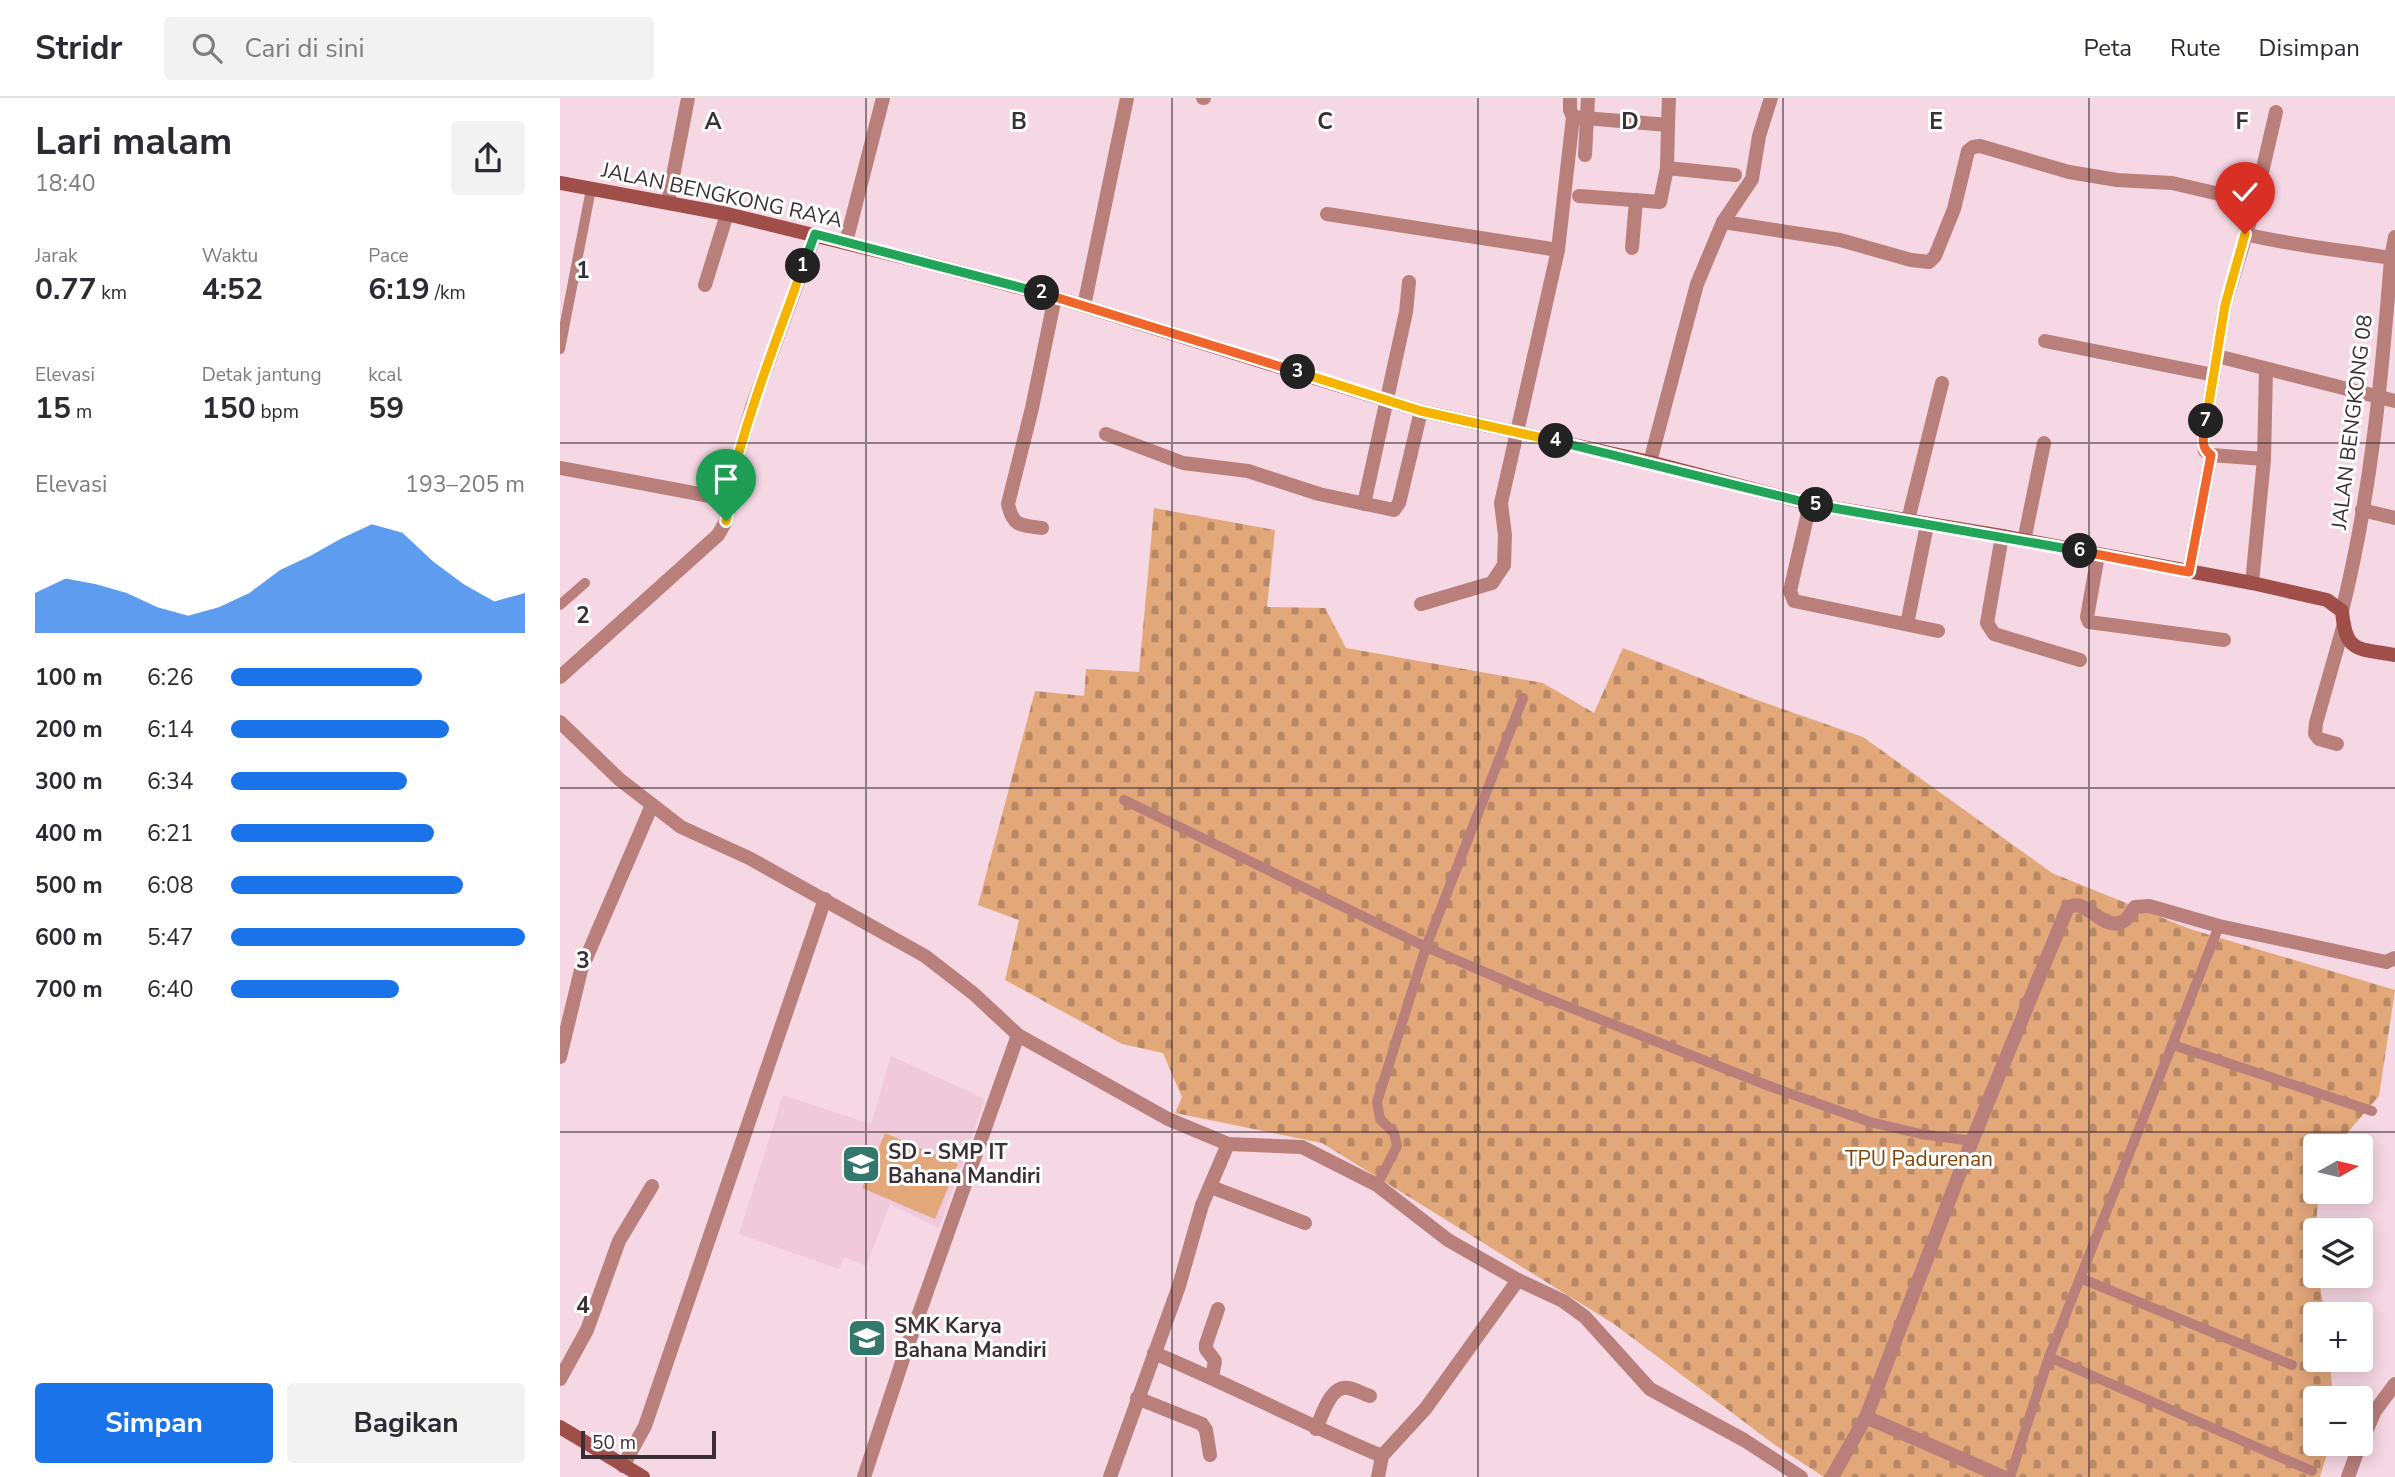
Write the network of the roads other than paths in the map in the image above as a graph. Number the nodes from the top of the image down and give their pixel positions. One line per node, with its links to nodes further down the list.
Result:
1 (688, 98): 20 (street)
2 (883, 98): 28 (street)
3 (1127, 98): 35 (street)
4 (1570, 98): 10 (street)
5 (1588, 98): 10 (street)
6 (1669, 98): 11 (street)
7 (1759, 98): 12 (street)
8 (1771, 98): 12 (street)
9 (2276, 113): 21 (street)
10 (1580, 118): 11 (street); 13 (street); 30 (street)
11 (1668, 125): 14 (street)
12 (1759, 136): 24 (street)
13 (1585, 155)
14 (1667, 168): 15 (street); 19 (street)
15 (1735, 175)
16 (560, 183): 17 (street, JALAN BENGKONG RAYA)
17 (591, 189): 20 (street, JALAN BENGKONG RAYA); 37 (lane)
18 (1579, 196): 19 (street)
19 (1636, 200): 29 (street)
20 (668, 202): 22 (street, JALAN BENGKONG RAYA)
21 (2253, 211): 24 (street); 26 (street)
22 (727, 214): 25 (street, JALAN BENGKONG RAYA); 33 (street)
23 (1327, 214): 30 (street)
24 (1723, 222): 51 (street)
25 (815, 234): 28 (street, JALAN BENGKONG RAYA); 53 (street)
26 (2245, 234): 31 (street); 38 (street)
27 (2395, 237): 31 (street, JALAN BENGKONG 08)
28 (846, 242): 34 (street, JALAN BENGKONG RAYA)
29 (1632, 248)
30 (1558, 250): 46 (street)
31 (2391, 258): 42 (street, JALAN BENGKONG 08)
32 (1409, 282): 43 (street)
33 (705, 285)
34 (1055, 297): 35 (street, JALAN BENGKONG RAYA); 60 (street)
35 (1084, 306): 43 (street, JALAN BENGKONG RAYA)
36 (2045, 341): 40 (street)
37 (560, 349)
38 (2217, 356): 39 (street); 40 (street)
39 (2266, 369): 42 (street); 50 (street)
40 (2214, 374): 49 (street)
41 (1942, 383): 58 (street)
42 (2379, 397): 44 (street); 56 (street, JALAN BENGKONG 08)
43 (1387, 400): 45 (street, JALAN BENGKONG RAYA); 54 (street)
44 (2395, 401)
45 (1421, 411): 46 (street, JALAN BENGKONG RAYA); 54 (street)
46 (1518, 432): 51 (street, JALAN BENGKONG RAYA); 67 (street)
47 (1106, 434): 54 (street)
48 (2045, 443): 62 (street)
49 (2211, 455): 50 (street); 64 (street)
50 (2264, 459): 66 (street)
51 (1650, 463): 55 (street, JALAN BENGKONG RAYA)
52 (560, 468): 53 (street)
53 (731, 500): 75 (street)
54 (1364, 504)
55 (1810, 504): 58 (street, JALAN BENGKONG RAYA); 70 (street)
56 (2362, 510): 57 (street); 69 (street, JALAN BENGKONG 08)
57 (2395, 518)
58 (1908, 520): 59 (street, JALAN BENGKONG RAYA)
59 (1927, 525): 61 (street, JALAN BENGKONG RAYA); 70 (street)
60 (1042, 528)
61 (2002, 536): 62 (street, JALAN BENGKONG RAYA); 74 (street)
62 (2024, 541): 63 (street, JALAN BENGKONG RAYA)
63 (2098, 555): 64 (street, JALAN BENGKONG RAYA); 72 (street)
64 (2189, 572): 66 (street, JALAN BENGKONG RAYA)
65 (585, 583): 68 (lane)
66 (2252, 583): 69 (street, JALAN BENGKONG RAYA)
67 (1422, 604)
68 (560, 605)
69 (2343, 617): 73 (street, JALAN BENGKONG RAYA); 78 (street, JALAN BENGKONG 08)
70 (1907, 624): 71 (street)
71 (1938, 631)
72 (2224, 640)
73 (2395, 655)
74 (2080, 660)
75 (560, 677)
76 (1523, 698): 83 (lane)
77 (560, 722): 80 (street)
78 (2337, 744)
79 (1124, 800): 83 (lane)
80 (652, 805): 81 (street); 85 (street)
81 (825, 900): 86 (street); 114 (street)
82 (2219, 926): 84 (street); 87 (lane); 90 (street)
83 (1426, 947): 90 (lane); 92 (lane)
84 (2395, 958)
85 (567, 995): 88 (street)
86 (1018, 1035): 91 (street); 117 (street)
87 (2173, 1045): 89 (lane); 96 (lane)
88 (560, 1057)
89 (2372, 1111)
90 (1972, 1141): 108 (street)
91 (1228, 1144): 92 (street); 94 (street)
92 (1377, 1185): 97 (street)
93 (652, 1186): 103 (street)
94 (1211, 1187): 95 (street); 99 (street)
95 (1305, 1223)
96 (2080, 1278): 100 (lane); 101 (lane)
97 (1518, 1280): 112 (street); 120 (street)
98 (1218, 1309): 102 (street)
99 (1154, 1353): 102 (street); 106 (street)
100 (2049, 1357): 115 (lane); 123 (lane)
101 (2292, 1365)
102 (1212, 1377): 110 (street)
103 (560, 1378)
104 (2395, 1384): 107 (street)
105 (1370, 1396): 110 (street)
106 (1137, 1398): 111 (street); 118 (street)
107 (2373, 1416)
108 (1866, 1417): 121 (street); 122 (street)
109 (560, 1427): 114 (street)
110 (1315, 1429): 112 (street)
111 (1210, 1455)
112 (1382, 1456): 119 (street)
113 (2356, 1456): 124 (street)
114 (623, 1466): 116 (street)
115 (2312, 1471)
116 (643, 1477)
117 (864, 1477)
118 (1110, 1477)
119 (1378, 1477)
120 (1801, 1477)
121 (1832, 1477)
122 (2003, 1477)
123 (2010, 1477)
124 (2348, 1477)

